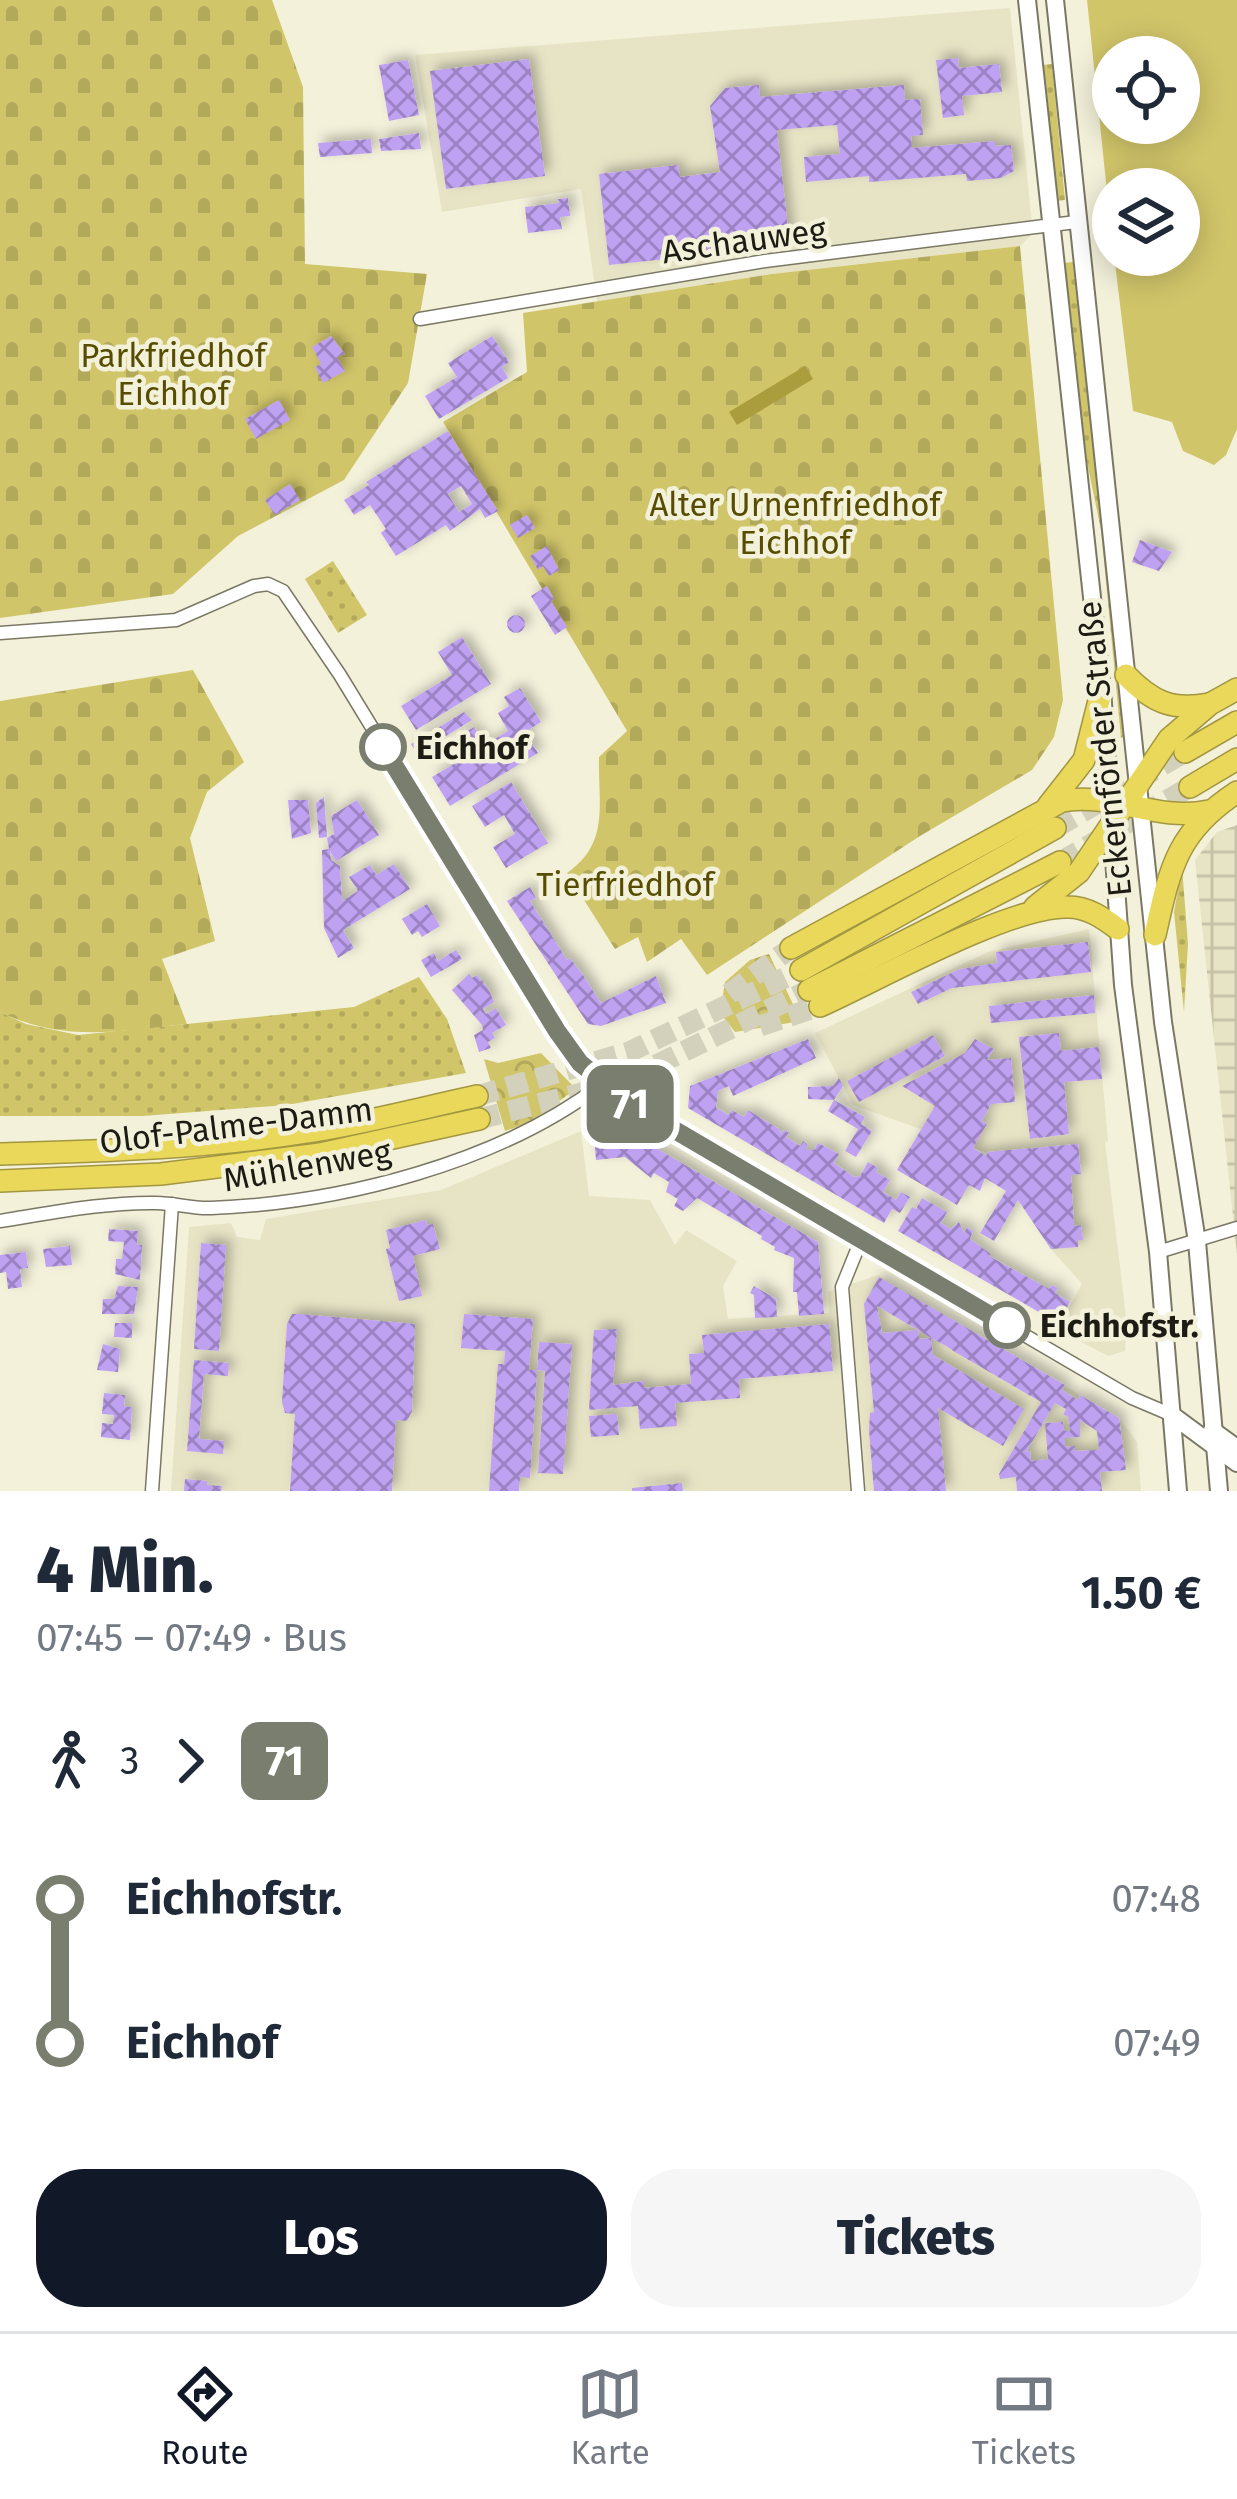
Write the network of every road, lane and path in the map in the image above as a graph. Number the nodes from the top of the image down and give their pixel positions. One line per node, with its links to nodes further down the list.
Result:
1 (1027, 0): 4 (main road, Eckernförder Straße)
2 (1054, 0): 3 (main road, Eckernförder Straße)
3 (1076, 222): 4 (street, Aschauweg); 7 (main road, Eckernförder Straße)
4 (1050, 225): 5 (street, Aschauweg); 8 (main road, Eckernförder Straße)
5 (420, 319)
6 (0, 633): 27 (street)
7 (1126, 675): 10 (highway); 14 (main road, Eckernförder Straße)
8 (1102, 689): 17 (main road, Eckernförder Straße); 19 (highway)
9 (1237, 689): 10 (highway)
10 (1210, 704): 14 (highway)
11 (1237, 722): 12 (highway)
12 (1185, 752)
13 (1237, 759): 15 (highway)
14 (1137, 785): 17 (highway)
15 (1190, 788)
16 (1237, 792): 18 (highway)
17 (1125, 806): 18 (highway); 19 (highway); 20 (highway); 24 (main road, Eckernförder Straße)
18 (1209, 811): 24 (highway)
19 (1051, 817): 25 (highway); 26 (highway)
20 (1111, 828): 22 (highway); 23 (main road, Eckernförder Straße)
21 (1060, 862): 26 (highway)
22 (1030, 911): 23 (highway); 26 (highway)
23 (1118, 929): 35 (main road, Eckernförder Straße)
24 (1155, 934): 34 (main road, Eckernförder Straße)
25 (791, 948)
26 (810, 989)
27 (602, 1084): 30 (street, Mühlenweg); 33 (street)
28 (0, 1154): 29 (highway, Olof-Palme-Damm)
29 (0, 1181)
30 (172, 1204): 31 (street, Mühlenweg); 39 (street)
31 (0, 1220)
32 (1237, 1228): 34 (street)
33 (861, 1240): 36 (street); 40 (street)
34 (1197, 1243): 35 (street); 37 (main road, Eckernförder Straße)
35 (1158, 1252): 36 (main road, Eckernförder Straße)
36 (1172, 1415): 37 (main road); 41 (main road, Eckernförder Straße)
37 (1222, 1443): 38 (main road); 42 (main road, Eckernförder Straße)
38 (1237, 1463)
39 (152, 1491)
40 (858, 1491)
41 (1178, 1491)
42 (1219, 1491)

